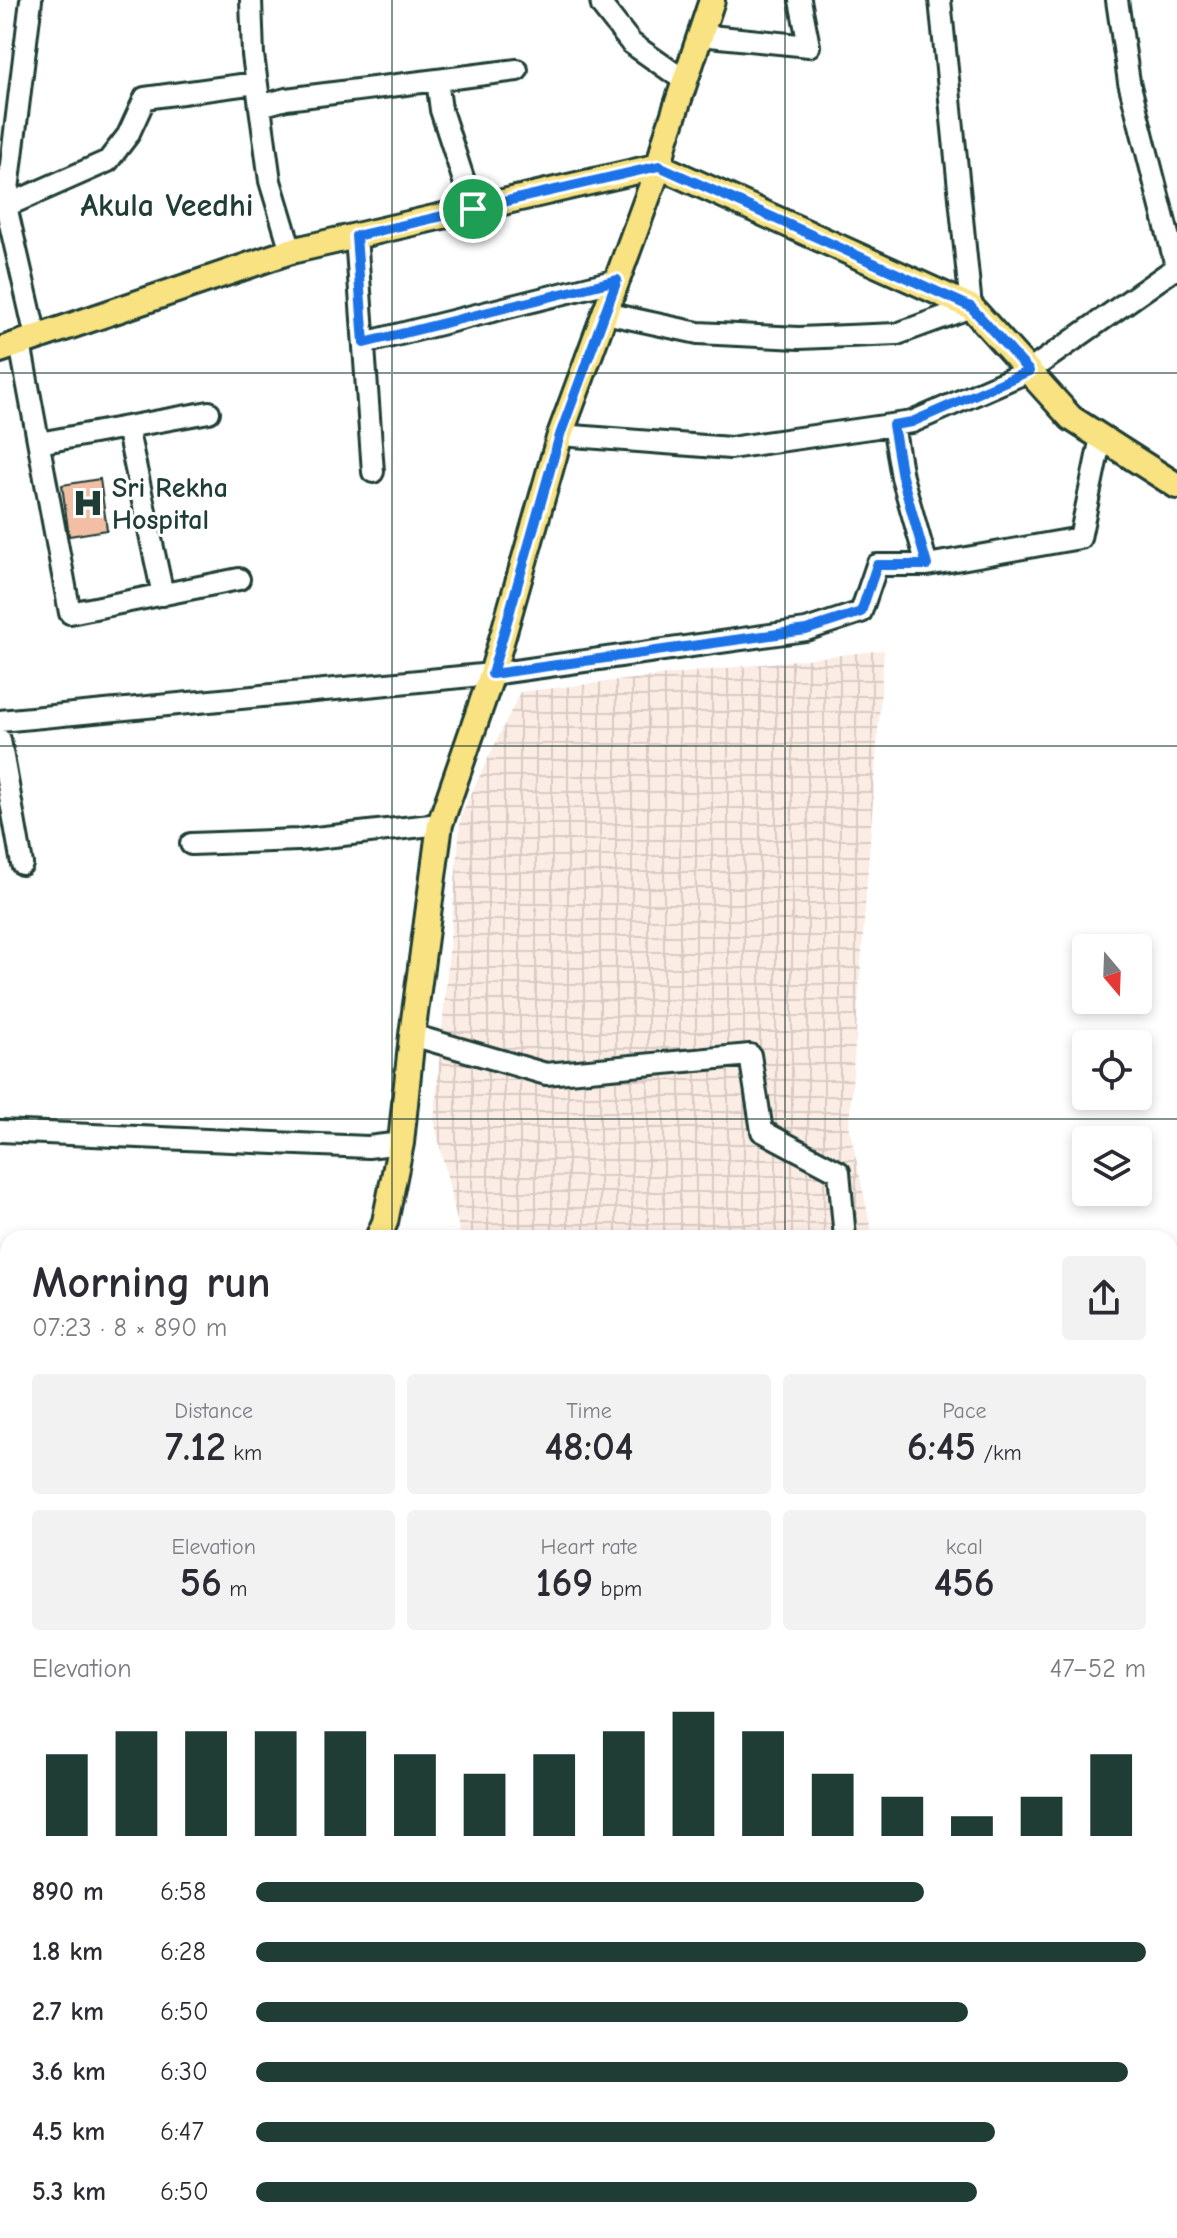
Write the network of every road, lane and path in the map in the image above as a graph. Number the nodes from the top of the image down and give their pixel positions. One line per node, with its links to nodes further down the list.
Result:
1 (31, 0): 15 (street)
2 (251, 0): 12 (street)
3 (601, 0): 11 (street)
4 (712, 0): 8 (main road)
5 (800, 0): 8 (street)
6 (940, 0): 21 (street)
7 (1117, 0): 19 (street)
8 (700, 35): 11 (main road)
9 (517, 70): 10 (street)
10 (437, 80): 13 (street); 16 (street)
11 (685, 81): 14 (main road)
12 (256, 83): 13 (street); 15 (street)
13 (260, 106): 18 (street)
14 (659, 166): 16 (main road); 20 (main road); 21 (main road)
15 (3, 206): 23 (street)
16 (473, 209): 17 (main road)
17 (356, 236): 18 (main road); 24 (street)
18 (291, 251): 23 (main road)
19 (1177, 268): 25 (street)
20 (617, 280): 22 (main road); 24 (street)
21 (971, 307): 22 (street); 25 (main road)
22 (605, 313): 29 (main road)
23 (19, 343): 31 (street)
24 (364, 343): 32 (street)
25 (1029, 371): 27 (street); 30 (main road)
26 (209, 412): 28 (street)
27 (893, 425): 29 (street); 34 (street)
28 (127, 427): 31 (street); 36 (street)
29 (560, 435): 37 (main road)
30 (1101, 437): 33 (main road); 34 (street)
31 (39, 443): 36 (street)
32 (373, 472)
33 (1177, 486)
34 (927, 565): 37 (street)
35 (239, 579): 36 (street)
36 (163, 595)
37 (492, 674): 38 (street); 40 (main road)
38 (0, 721)
39 (0, 740): 42 (street)
40 (440, 824): 41 (street); 43 (main road)
41 (191, 844)
42 (22, 864)
43 (412, 1035): 45 (main road); 47 (street)
44 (0, 1131): 45 (street)
45 (401, 1143): 46 (main road)
46 (382, 1230)
47 (844, 1230)

